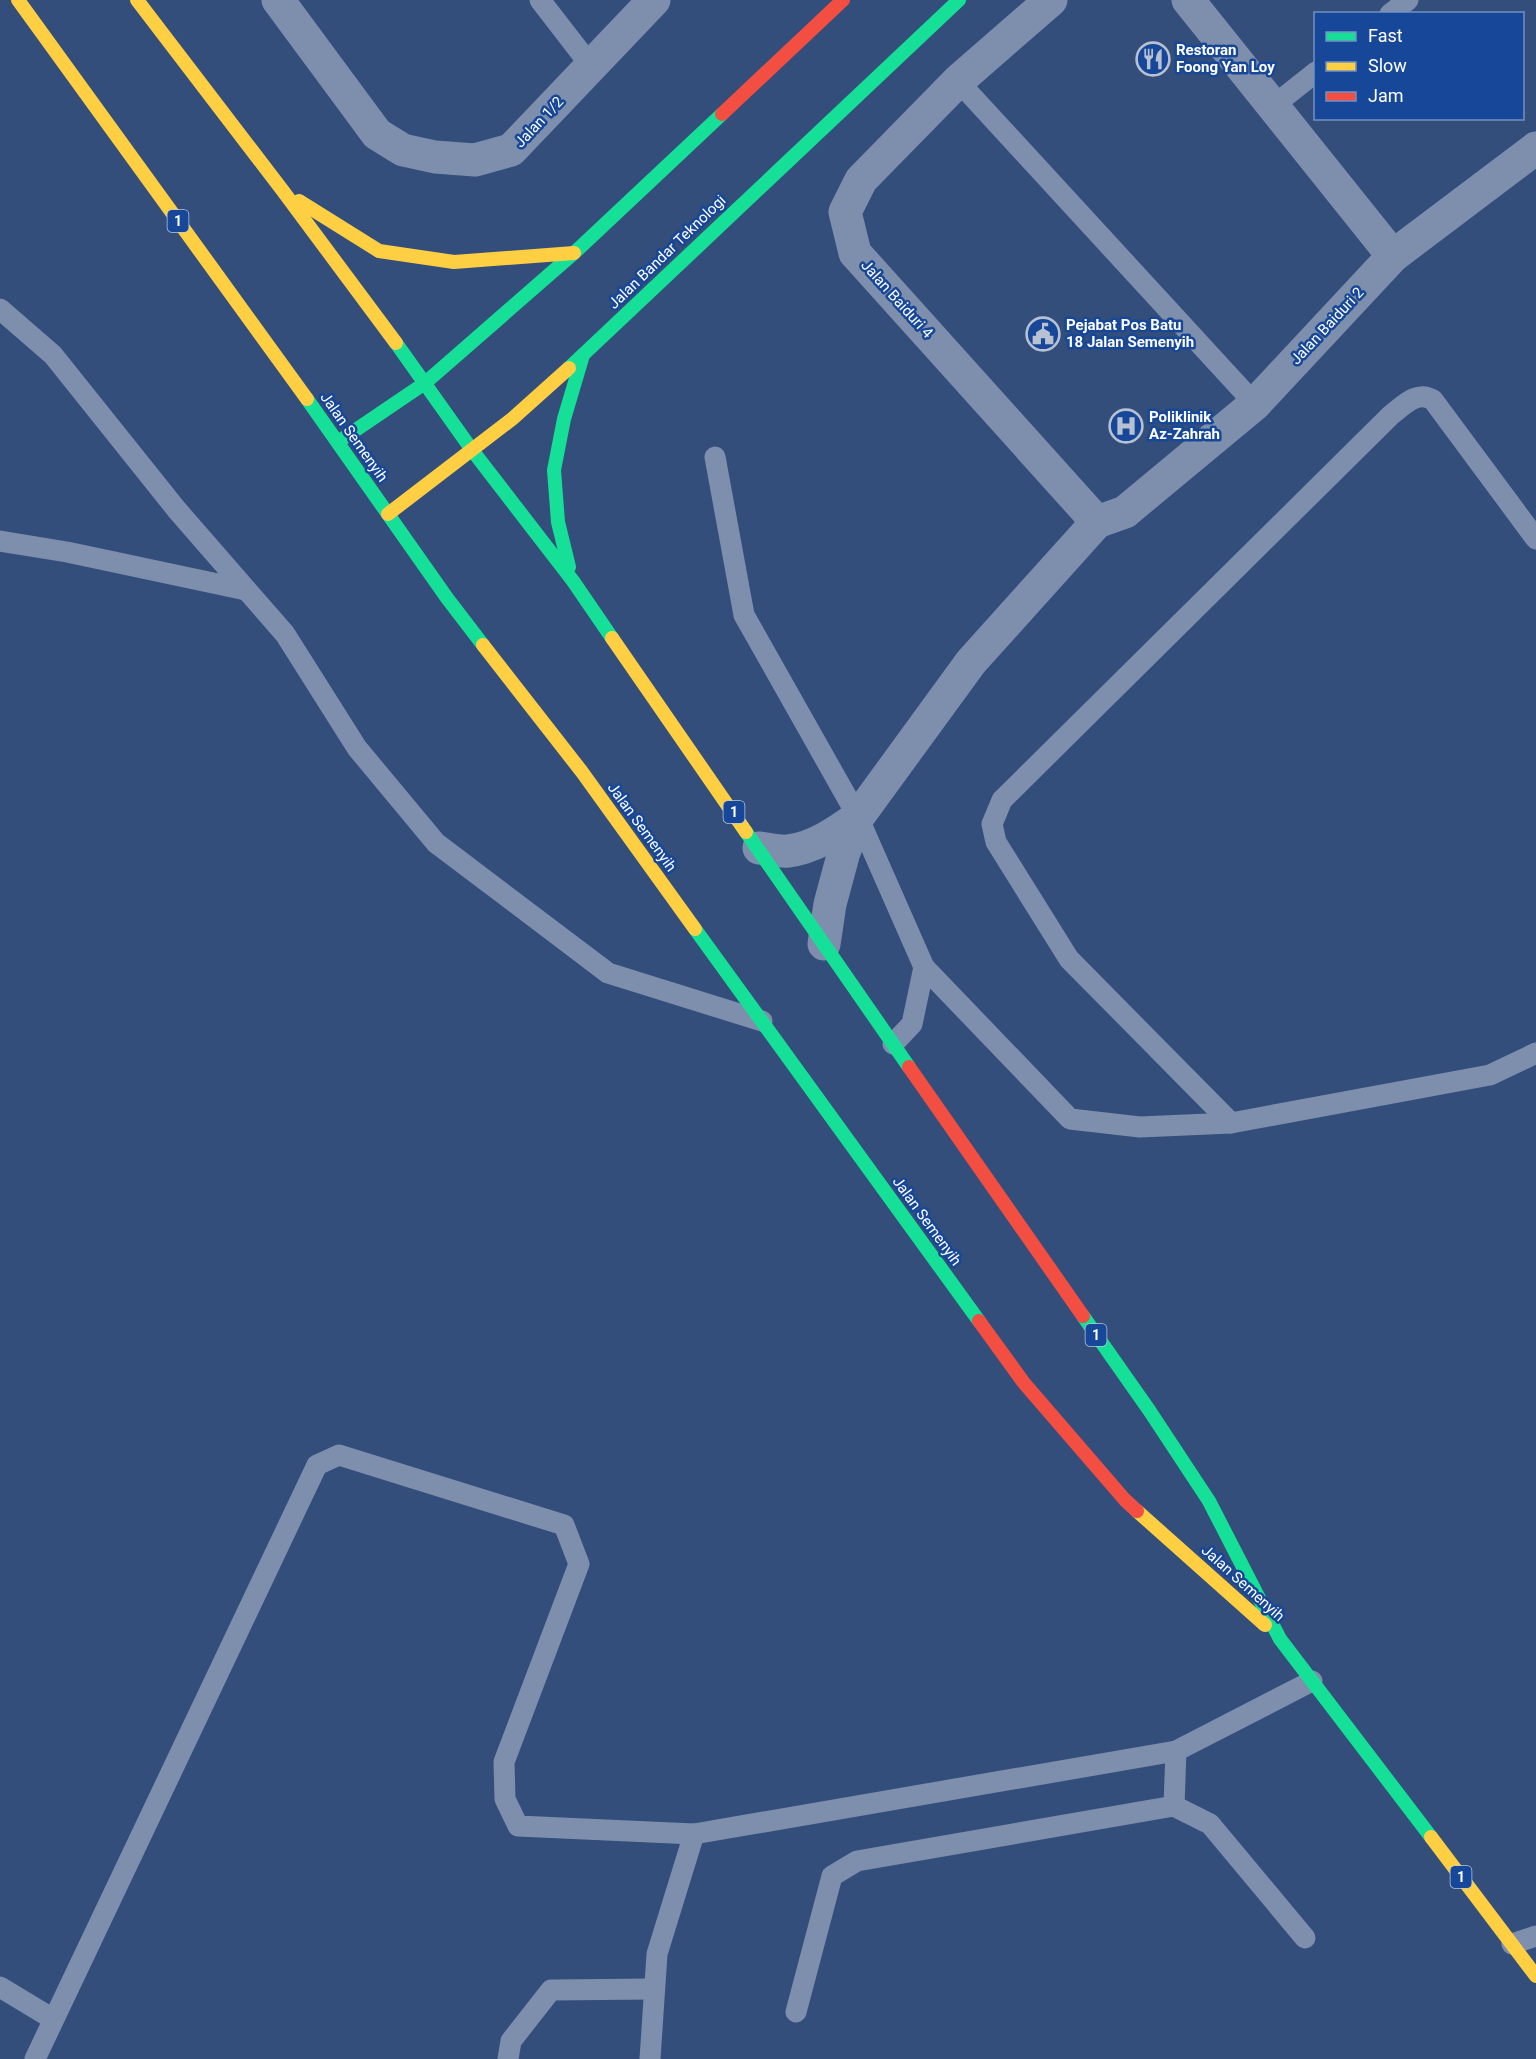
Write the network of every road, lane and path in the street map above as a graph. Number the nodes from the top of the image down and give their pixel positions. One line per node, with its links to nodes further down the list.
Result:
1 (18, 0): 24 (main road, Jalan Semenyih / 1)
2 (137, 0): 17 (main road, Jalan Semenyih / 1)
3 (278, 0): 12 (street, Jalan 1/2)
4 (540, 0): 12 (lane)
5 (654, 0): 12 (street, Jalan 1/2)
6 (843, 0): 18 (main road)
7 (959, 0): 21 (main road, Jalan Bandar Teknologi)
8 (1051, 0): 14 (street, Jalan Baiduri 4)
9 (1188, 0): 15 (street)
10 (1408, 0): 11 (lane)
11 (1393, 12)
12 (591, 66)
13 (1314, 74): 15 (lane)
14 (958, 81): 23 (lane); 28 (street, Jalan Baiduri 4)
15 (1273, 106): 19 (street)
16 (1536, 148): 19 (street, Jalan Baiduri 2)
17 (283, 190): 18 (main road); 22 (main road, Jalan Semenyih / 1)
18 (574, 253): 22 (main road)
19 (1393, 256): 23 (street, Jalan Baiduri 2)
20 (0, 309): 32 (lane)
21 (583, 355): 25 (main road, Jalan Bandar Teknologi); 31 (main road)
22 (425, 384): 24 (main road); 25 (main road, Jalan Semenyih / 1)
23 (1255, 404): 28 (street, Jalan Baiduri 2)
24 (338, 442): 27 (main road, Jalan Semenyih / 1)
25 (472, 450): 27 (main road, Jalan Bandar Teknologi); 31 (main road, Jalan Semenyih / 1)
26 (715, 457): 33 (lane)
27 (388, 514): 37 (main road, Jalan Semenyih / 1)
28 (1111, 517): 33 (street, Jalan Baiduri 2)
29 (1536, 539): 40 (lane)
30 (0, 541): 32 (lane)
31 (573, 581): 34 (main road, Jalan Semenyih / 1)
32 (246, 590): 37 (lane)
33 (858, 817): 34 (street); 35 (street); 36 (lane)
34 (759, 848): 35 (main road, Jalan Semenyih / 1)
35 (824, 944): 38 (main road, Jalan Semenyih / 1)
36 (924, 967): 38 (lane); 40 (lane)
37 (762, 1021): 41 (main road, Jalan Semenyih / 1)
38 (893, 1044): 41 (main road, Jalan Semenyih / 1)
39 (1536, 1053): 40 (lane)
40 (1231, 1123)
41 (1280, 1639): 42 (main road, Jalan Semenyih / 1)
42 (1312, 1681): 43 (lane); 48 (main road, Jalan Semenyih / 1)
43 (1176, 1751): 44 (lane); 45 (lane)
44 (1174, 1806): 47 (lane); 52 (lane)
45 (694, 1834): 51 (lane); 53 (lane)
46 (1536, 1936): 48 (lane)
47 (1305, 1938)
48 (1512, 1944): 49 (main road, Jalan Semenyih / 1)
49 (1536, 1976)
50 (0, 1987): 53 (lane)
51 (653, 1989): 55 (lane); 56 (lane)
52 (796, 2012)
53 (53, 2019): 54 (lane)
54 (35, 2059)
55 (508, 2059)
56 (650, 2059)

